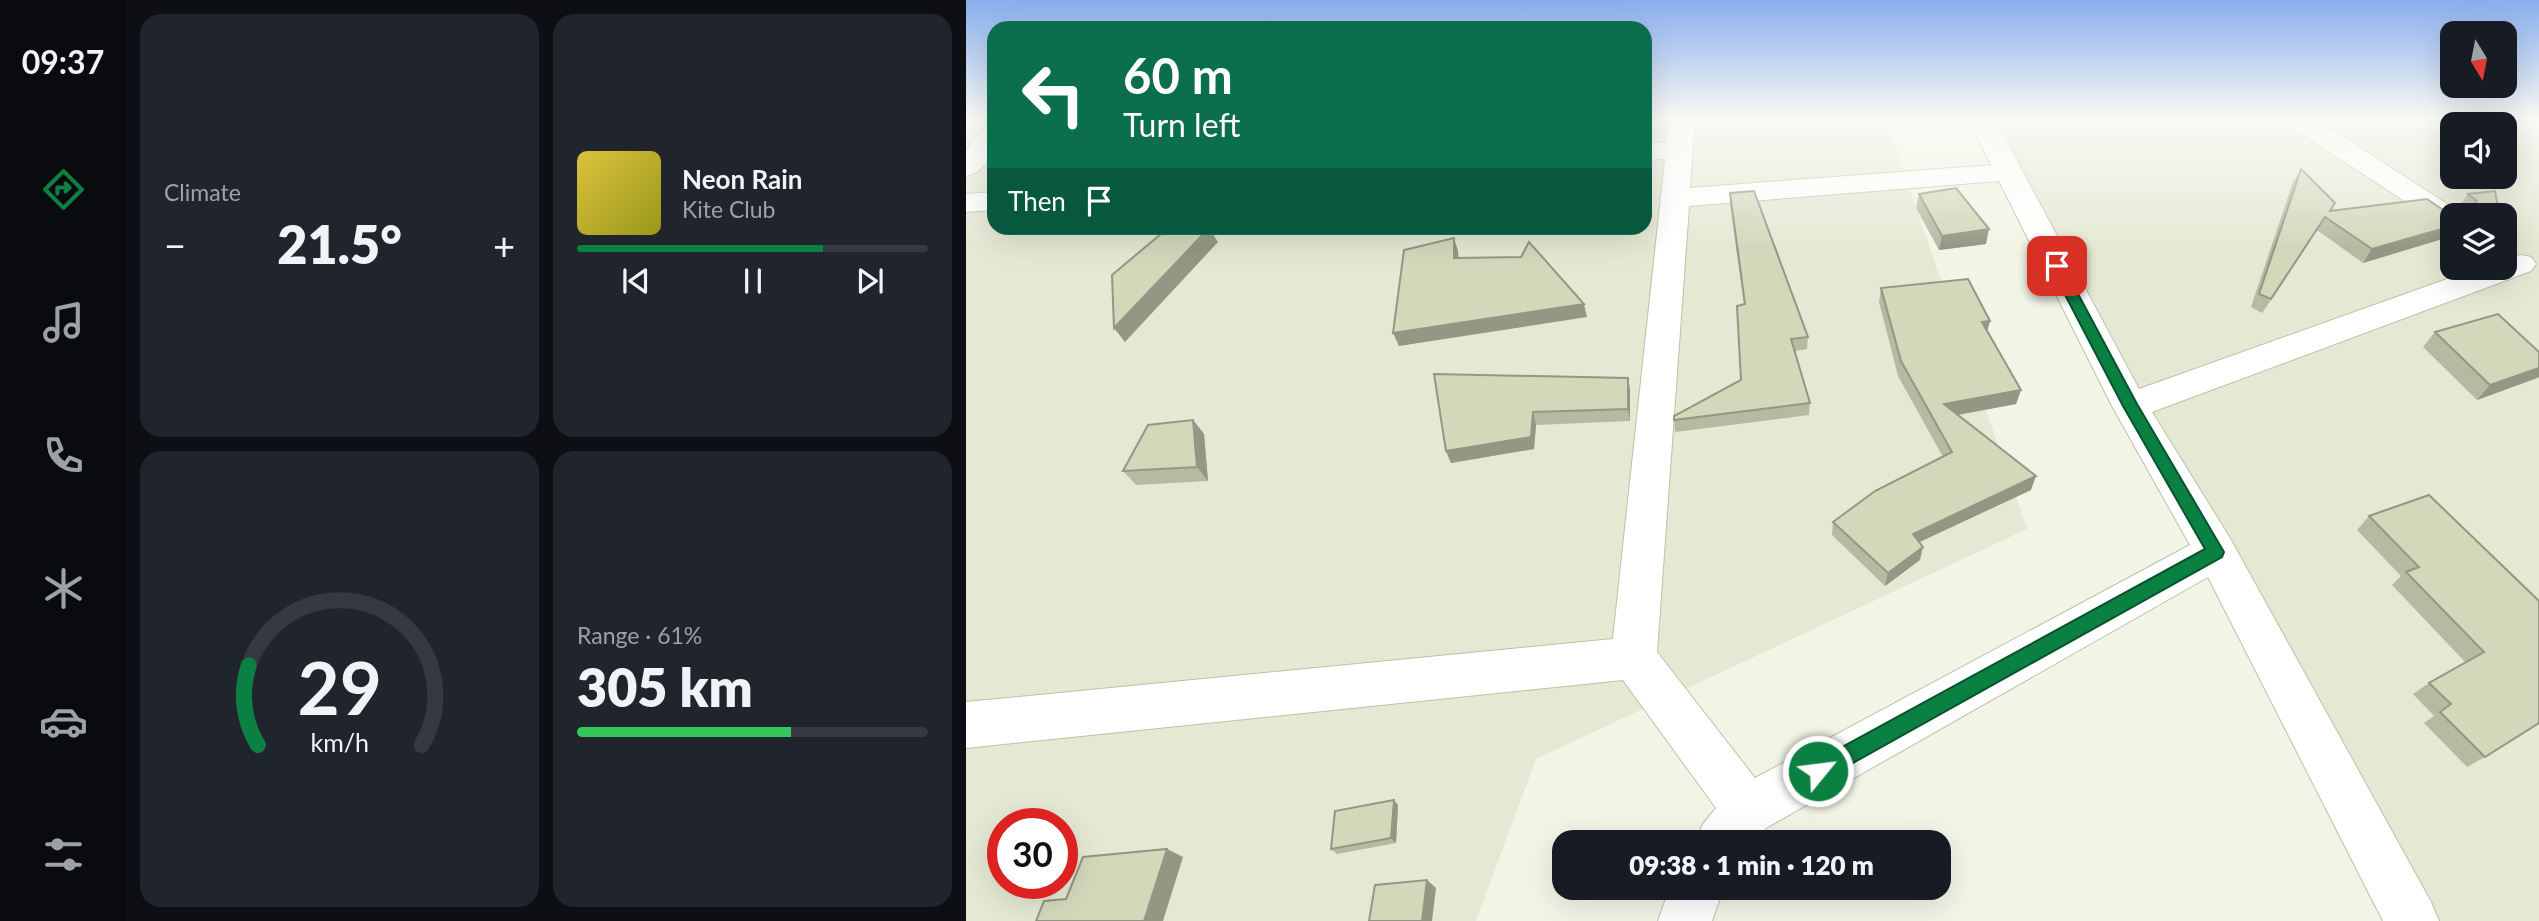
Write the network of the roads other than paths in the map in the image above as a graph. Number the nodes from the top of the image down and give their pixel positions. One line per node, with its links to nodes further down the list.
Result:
1 (1672, 161): 5 (street)
2 (2002, 161): 4 (street)
3 (2362, 161): 8 (street)
4 (2008, 172): 5 (street); 10 (street)
5 (1676, 198): 12 (street)
6 (987, 202): 7 (street)
7 (966, 203)
8 (2440, 211)
9 (2521, 264): 10 (street)
10 (2130, 406): 11 (street)
11 (2216, 552): 14 (street); 17 (street)
12 (1634, 658): 13 (street); 14 (street)
13 (966, 725)
14 (1734, 826)
15 (1692, 900): 16 (street)
16 (1685, 921)
17 (2412, 921)

